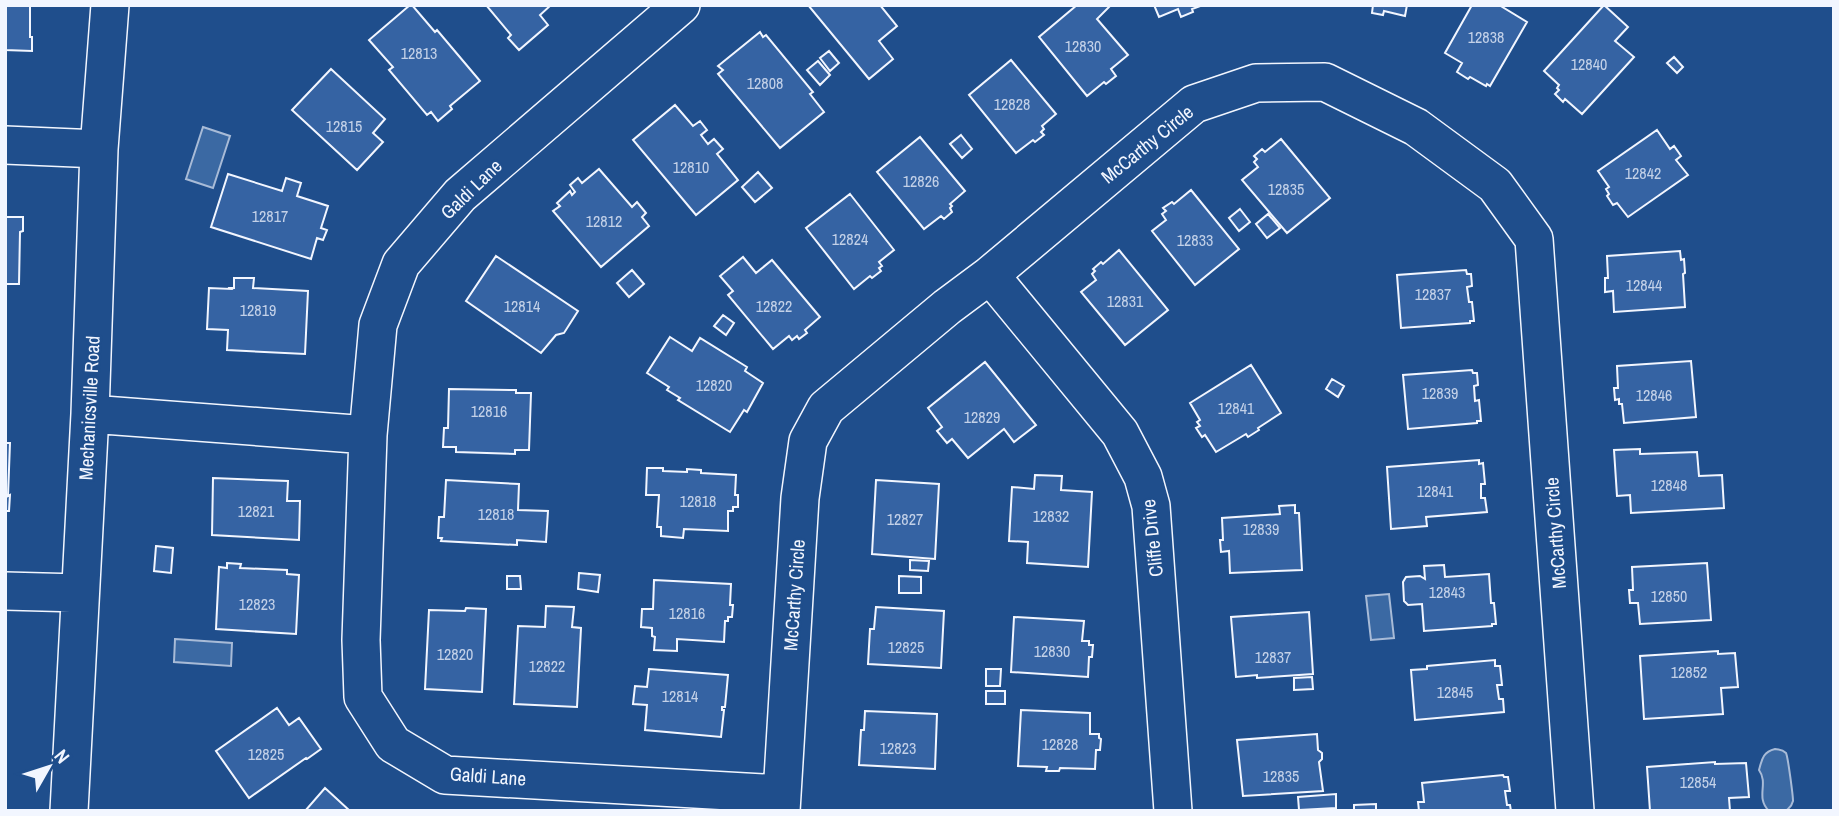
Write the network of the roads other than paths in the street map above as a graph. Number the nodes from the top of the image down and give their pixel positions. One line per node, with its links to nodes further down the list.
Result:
1 (110, 5): 4 (street, Mechanicsville Road)
2 (681, 5): 7 (street, Galdi Lane)
3 (5, 145): 4 (street)
4 (99, 149): 6 (street, Mechanicsville Road)
5 (990, 275): 10 (street, McCarthy Circle); 12 (street, Cliffe Drive); 13 (street, McCarthy Circle)
6 (90, 414): 7 (street); 9 (street, Mechanicsville Road)
7 (368, 435): 10 (street, Galdi Lane)
8 (5, 591): 9 (street)
9 (80, 593): 11 (street, Mechanicsville Road)
10 (781, 802)
11 (69, 811)
12 (1172, 811)
13 (1575, 811)

